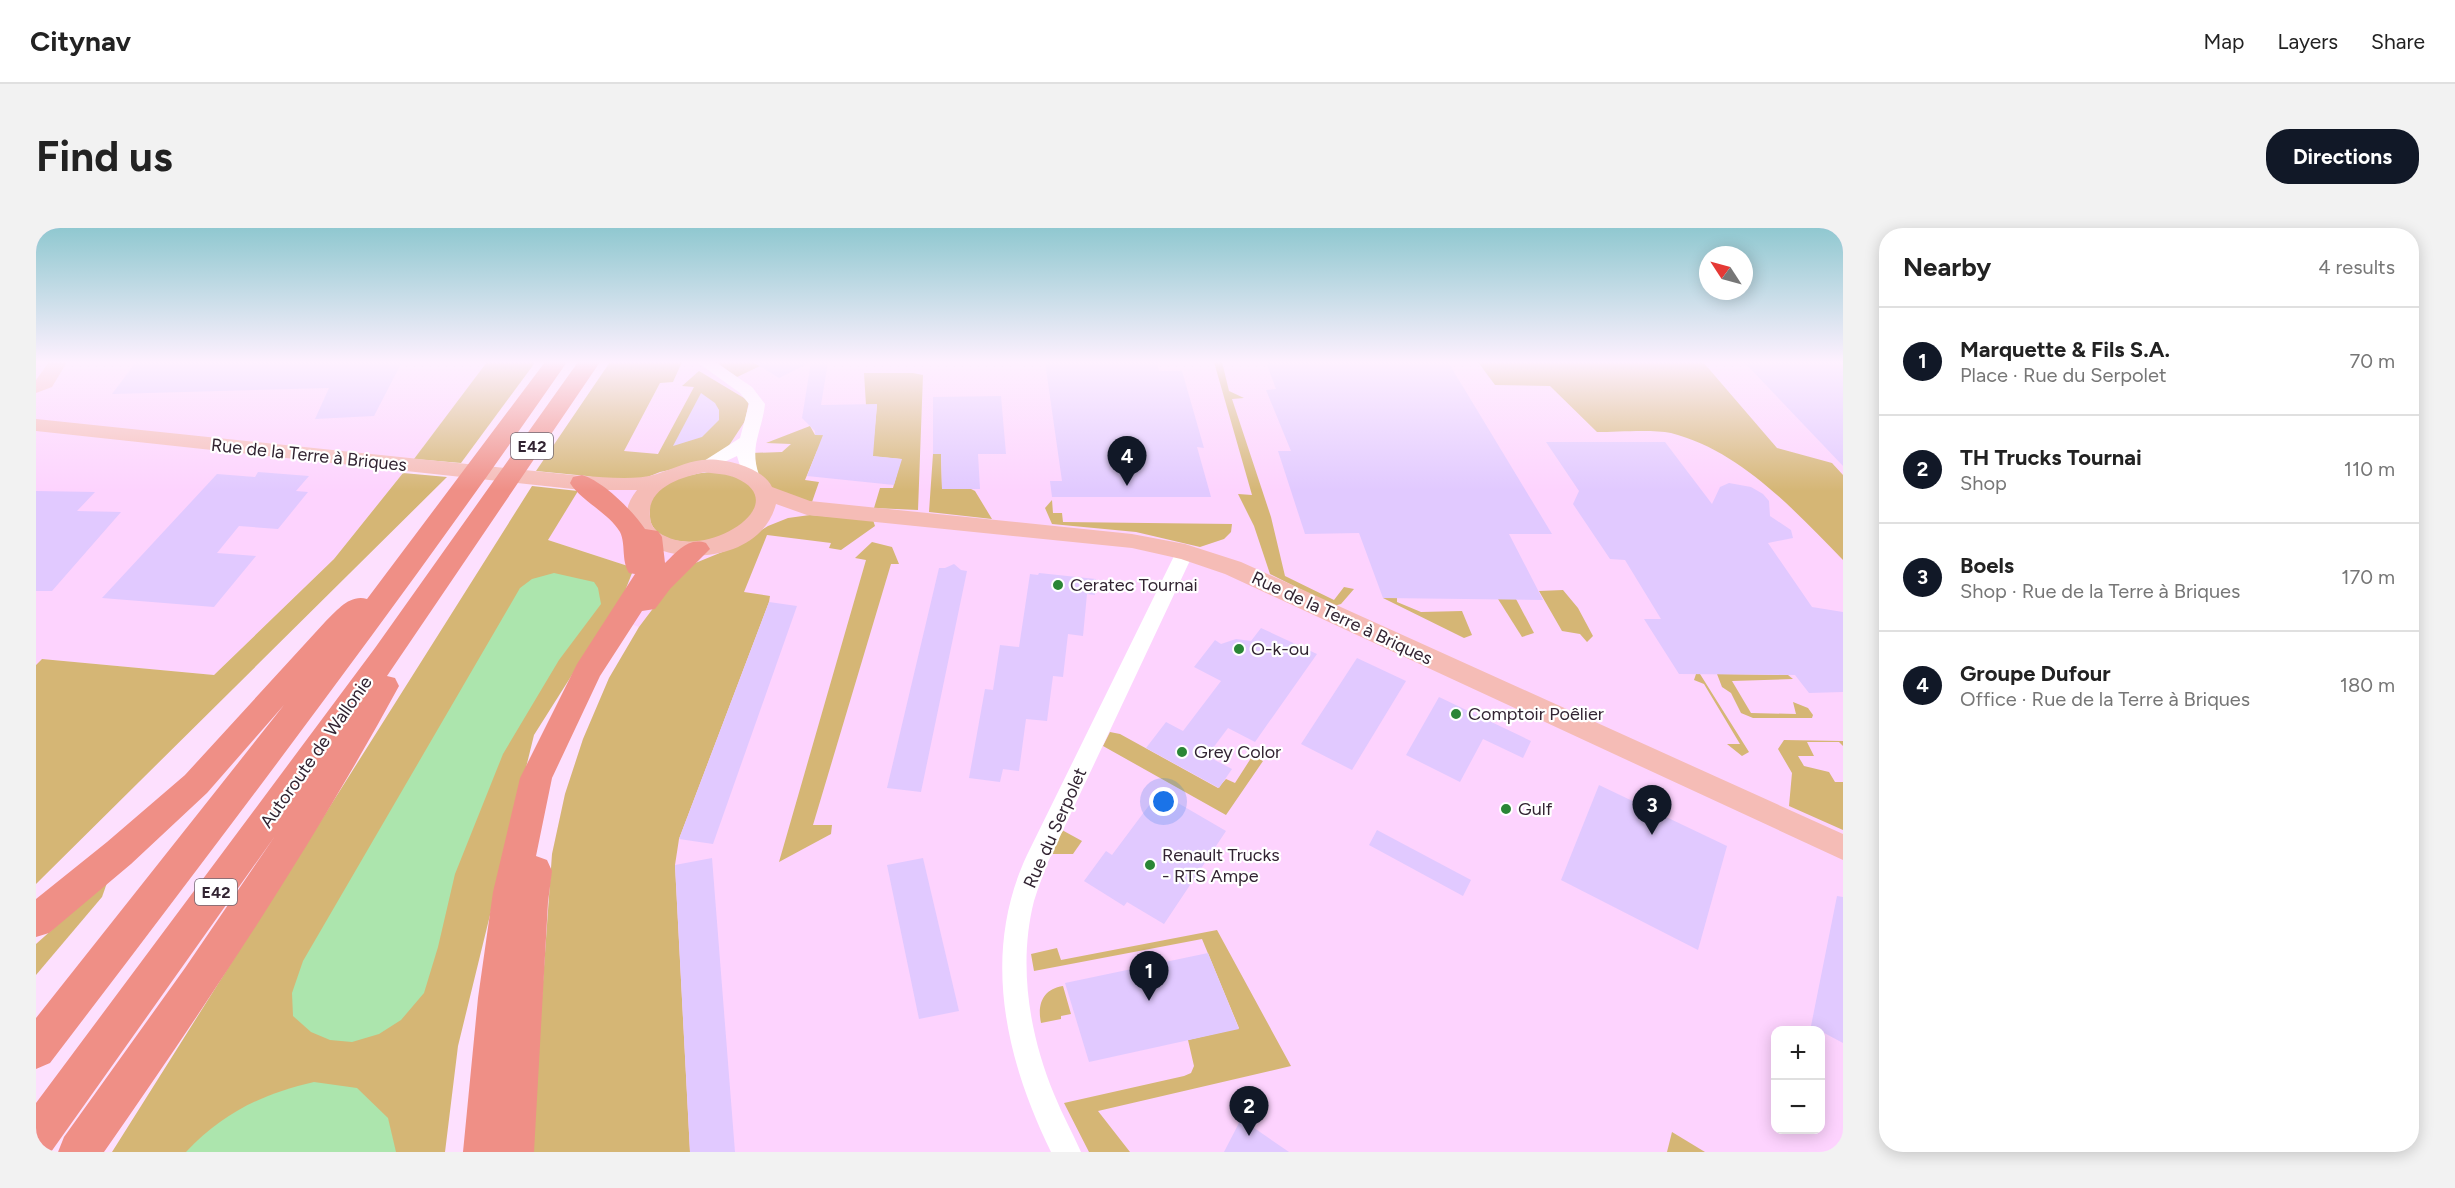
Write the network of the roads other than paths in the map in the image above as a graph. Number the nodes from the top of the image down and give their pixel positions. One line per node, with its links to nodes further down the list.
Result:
1 (525, 405): 16 (highway, Autoroute de Wallonie / E42)
2 (559, 405): 18 (highway, Autoroute de Wallonie / E42)
3 (757, 405): 5 (street)
4 (36, 425): 9 (main road, Rue de la Terre à Briques)
5 (745, 442): 6 (street); 7 (street)
6 (705, 466): 7 (main road); 8 (main road)
7 (750, 475): 10 (main road)
8 (661, 480): 9 (main road, Rue de la Terre à Briques); 13 (main road)
9 (582, 483): 13 (main road, Rue de la Terre à Briques); 17 (highway)
10 (766, 492): 11 (main road, Rue de la Terre à Briques); 12 (main road)
11 (807, 508): 12 (main road, Rue de la Terre à Briques); 15 (main road, Rue de la Terre à Briques)
12 (759, 523): 14 (main road)
13 (643, 525): 14 (main road); 17 (highway)
14 (697, 549): 25 (highway)
15 (1185, 552): 19 (main road, Rue de la Terre à Briques); 26 (street, Rue du Serpolet)
16 (415, 557): 20 (highway); 21 (highway, Autoroute de Wallonie / E42)
17 (630, 606): 24 (highway)
18 (393, 645): 22 (highway, Autoroute de Wallonie / E42); 23 (highway)
19 (1843, 847)
20 (36, 921)
21 (36, 1049)
22 (36, 1137)
23 (83, 1149)
24 (484, 1152)
25 (513, 1152)
26 (1066, 1152)

